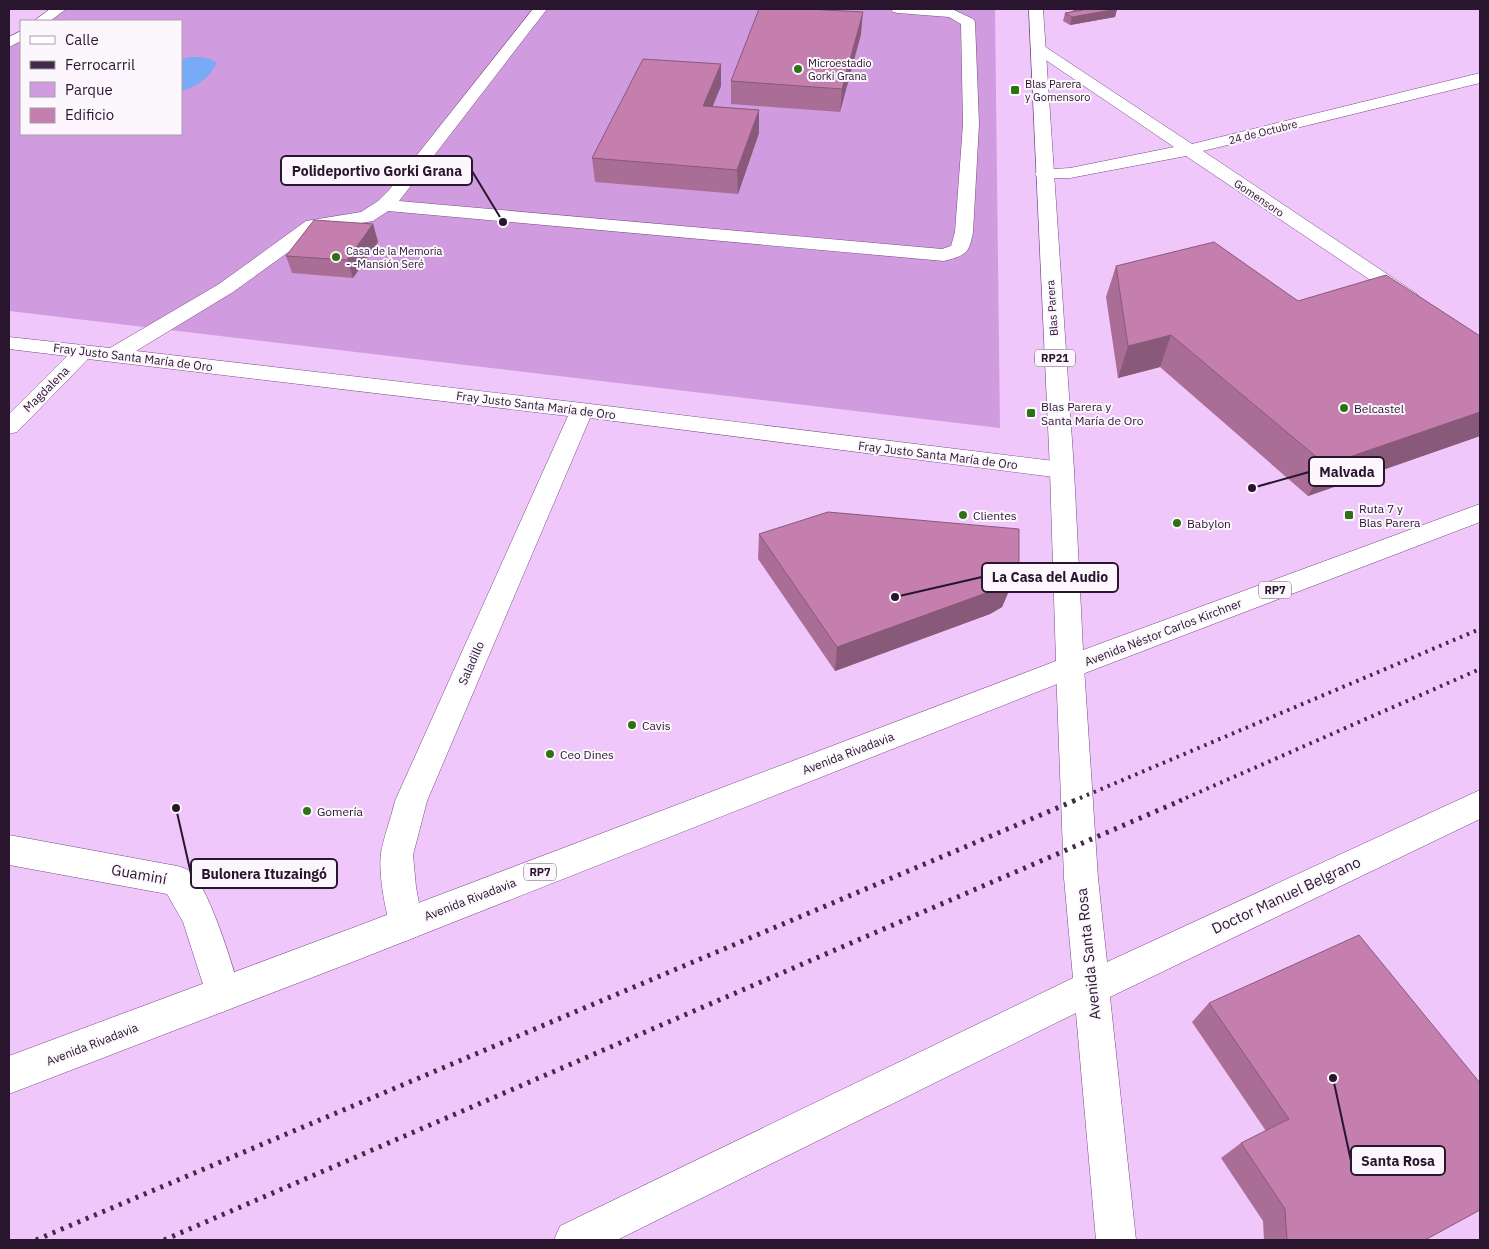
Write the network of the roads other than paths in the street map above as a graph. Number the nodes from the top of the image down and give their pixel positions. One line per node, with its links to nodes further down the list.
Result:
1 (60, 9): 5 (street)
2 (540, 9): 12 (street)
3 (898, 9): 12 (street)
4 (1036, 9): 8 (street, Blas Parera / RP21)
5 (43, 20)
6 (20, 36): 7 (street)
7 (9, 43)
8 (1039, 49): 10 (street, Gomensoro); 11 (street, Blas Parera / RP21)
9 (1480, 78): 10 (street, 24 de Octubre)
10 (1188, 150): 11 (street, 24 de Octubre); 13 (street, Gomensoro)
11 (1044, 174): 19 (street, Blas Parera / RP21)
12 (384, 205): 16 (street)
13 (1424, 307)
14 (9, 343): 15 (street, Fray Justo Santa María de Oro)
15 (84, 351): 16 (street, Fray Justo Santa María de Oro); 18 (street, Magdalena)
16 (114, 355): 17 (street, Fray Justo Santa María de Oro)
17 (582, 410): 19 (street, Fray Justo Santa María de Oro); 24 (street, Saladillo)
18 (9, 427)
19 (1062, 470): 21 (street, Blas Parera / RP21)
20 (1480, 512): 21 (street, Avenida Néstor Carlos Kirchner / RP7)
21 (1070, 667): 24 (street, Avenida Rivadavia / RP7); 25 (street, Avenida Santa Rosa)
22 (1480, 804): 25 (street, Doctor Manuel Belgrano)
23 (9, 850): 26 (street, Guaminí)
24 (406, 924): 26 (street, Avenida Rivadavia / RP7)
25 (1092, 987): 28 (street); 29 (street, Avenida Santa Rosa)
26 (223, 994): 27 (street, Avenida Rivadavia / RP7)
27 (9, 1075)
28 (574, 1240)
29 (1116, 1240)

